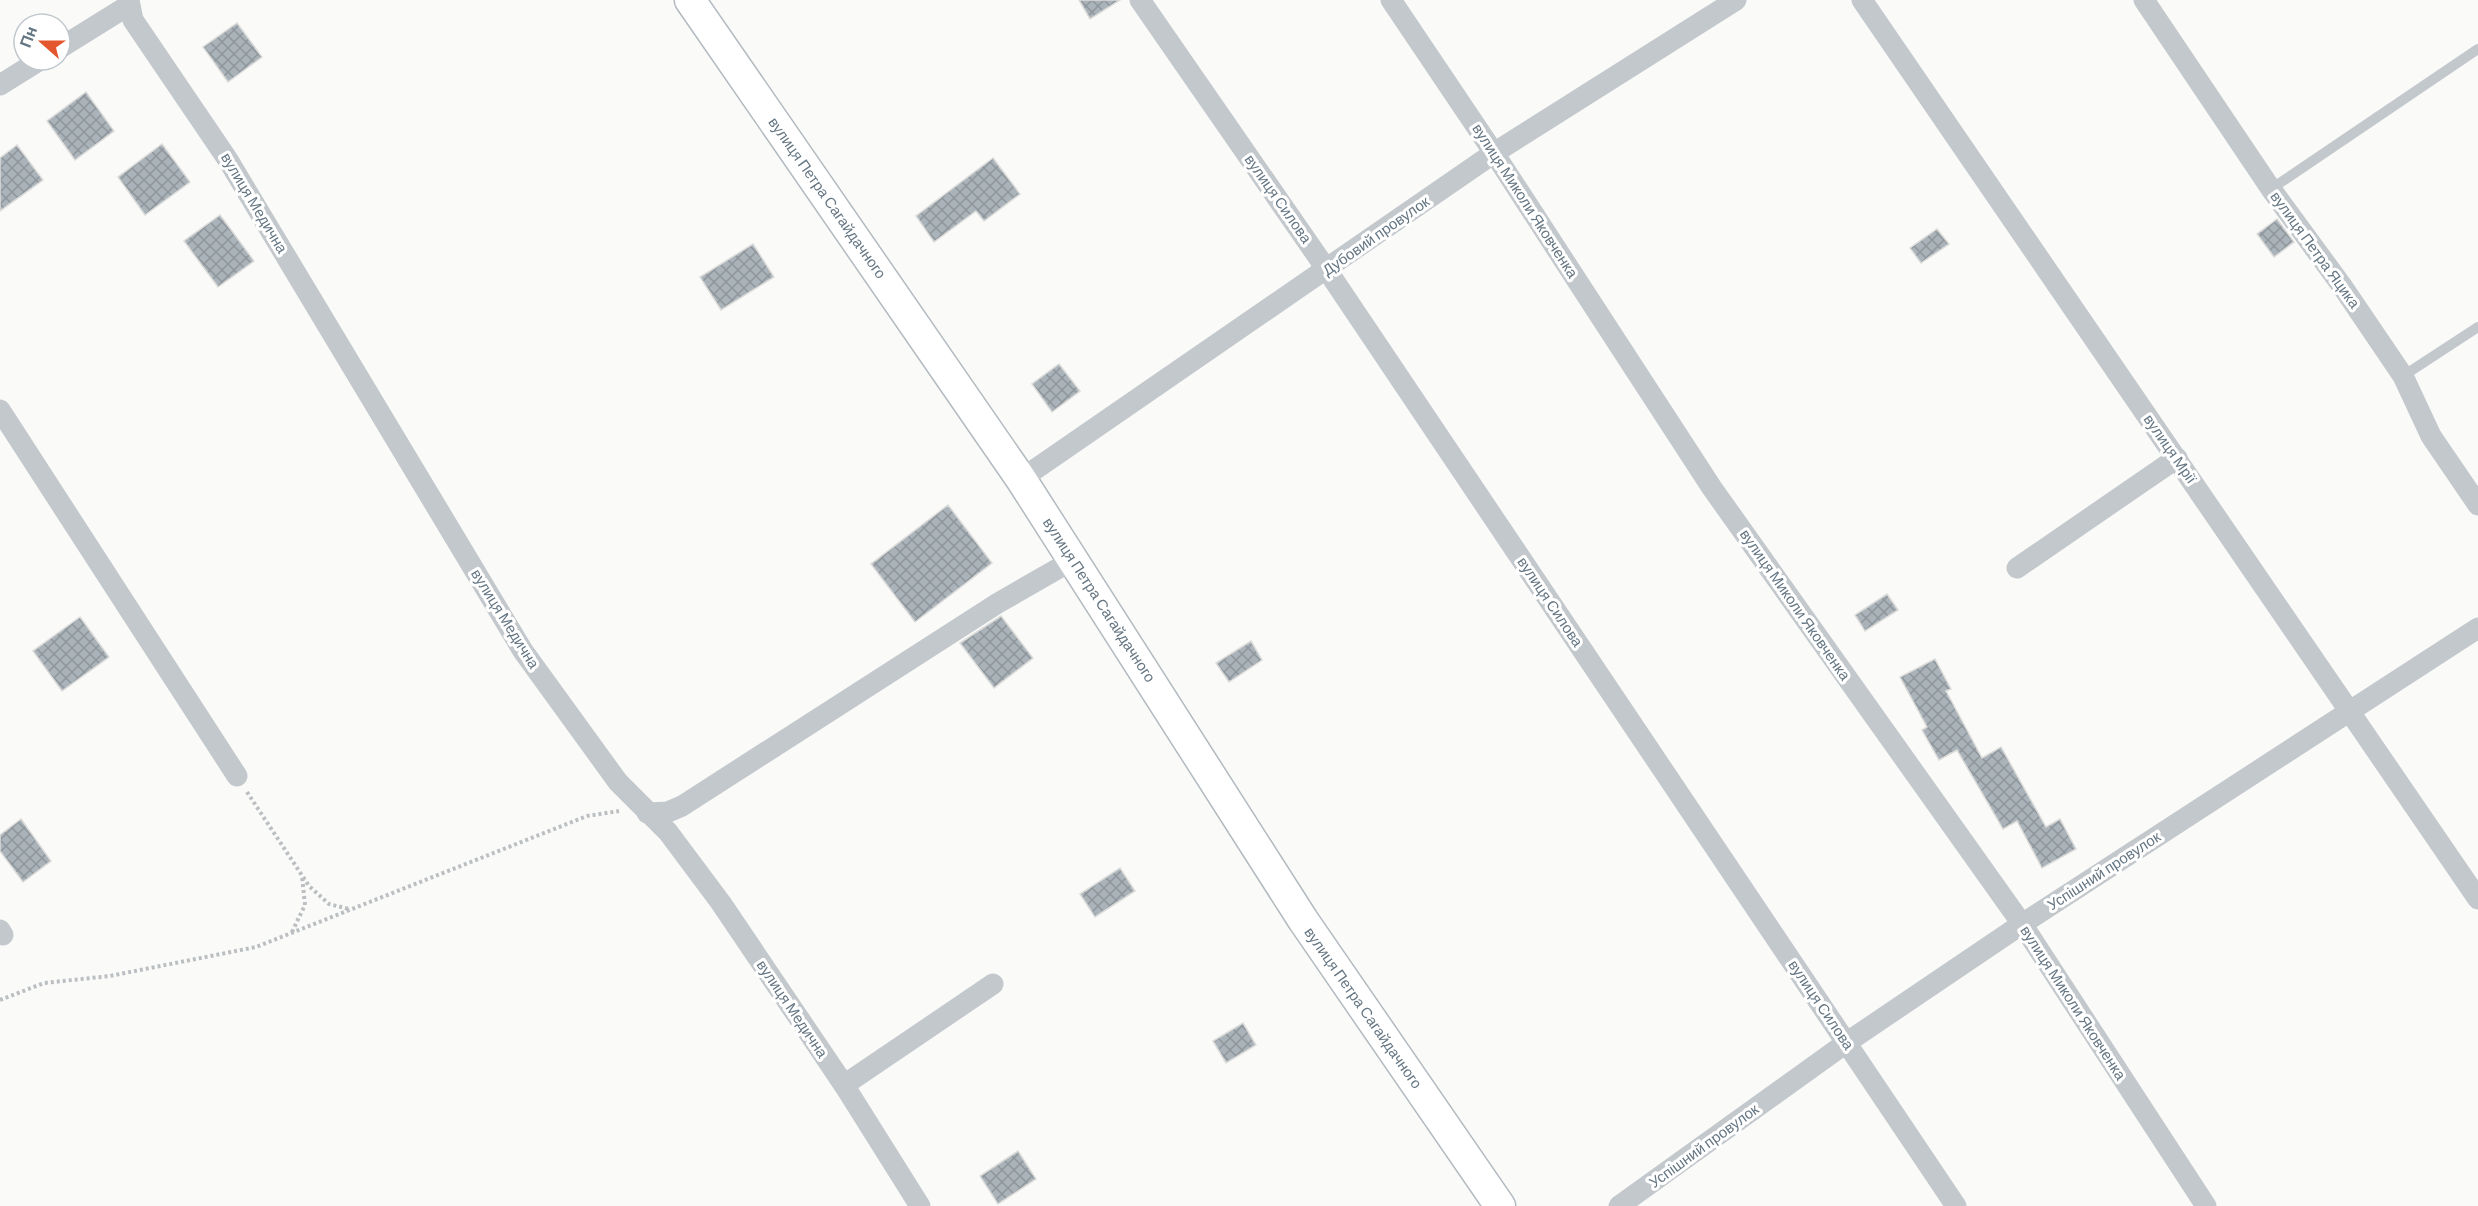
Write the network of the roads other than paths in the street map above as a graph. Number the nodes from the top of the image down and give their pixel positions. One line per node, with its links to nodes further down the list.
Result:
1 (690, 0): 19 (street, вулиця Петра Сагайдачного)
2 (1140, 0): 14 (street, вулиця Силова)
3 (1391, 0): 12 (street, вулиця Миколи Яковченка)
4 (1736, 0): 12 (street, Дубовий провулок)
5 (1862, 0): 18 (street, вулиця Мрії)
6 (2144, 0): 13 (street, вулиця Петра Яцика)
7 (129, 3): 8 (street); 26 (street, вулиця Медична)
8 (72, 40)
9 (2478, 49): 13 (lane)
10 (21, 72): 11 (street)
11 (0, 85)
12 (1494, 153): 14 (street, Дубовий провулок); 28 (street, вулиця Миколи Яковченка)
13 (2271, 189): 16 (street, вулиця Петра Яцика)
14 (1327, 270): 19 (street, Дубовий провулок); 30 (street, вулиця Силова)
15 (2478, 327): 16 (lane)
16 (2403, 376): 20 (street, вулиця Петра Яцика)
17 (0, 410): 25 (street)
18 (2176, 458): 22 (street); 24 (street, вулиця Мрії)
19 (1021, 479): 21 (street, вулиця Петра Сагайдачного)
20 (2478, 505)
21 (1073, 560): 26 (street); 33 (street, вулиця Петра Сагайдачного)
22 (2017, 568)
23 (2478, 628): 24 (street, Успішний провулок)
24 (2350, 711): 27 (street, вулиця Мрії); 28 (street, Успішний провулок)
25 (237, 776)
26 (647, 813): 31 (street, вулиця Медична)
27 (2478, 899)
28 (2022, 924): 30 (street, Успішний провулок); 36 (street, вулиця Миколи Яковченка)
29 (993, 984): 31 (street)
30 (1846, 1043): 34 (street, Успішний провулок); 35 (street, вулиця Силова)
31 (844, 1085): 32 (street, вулиця Медична)
32 (920, 1206)
33 (1500, 1206)
34 (1619, 1206)
35 (1956, 1206)
36 (2206, 1206)

